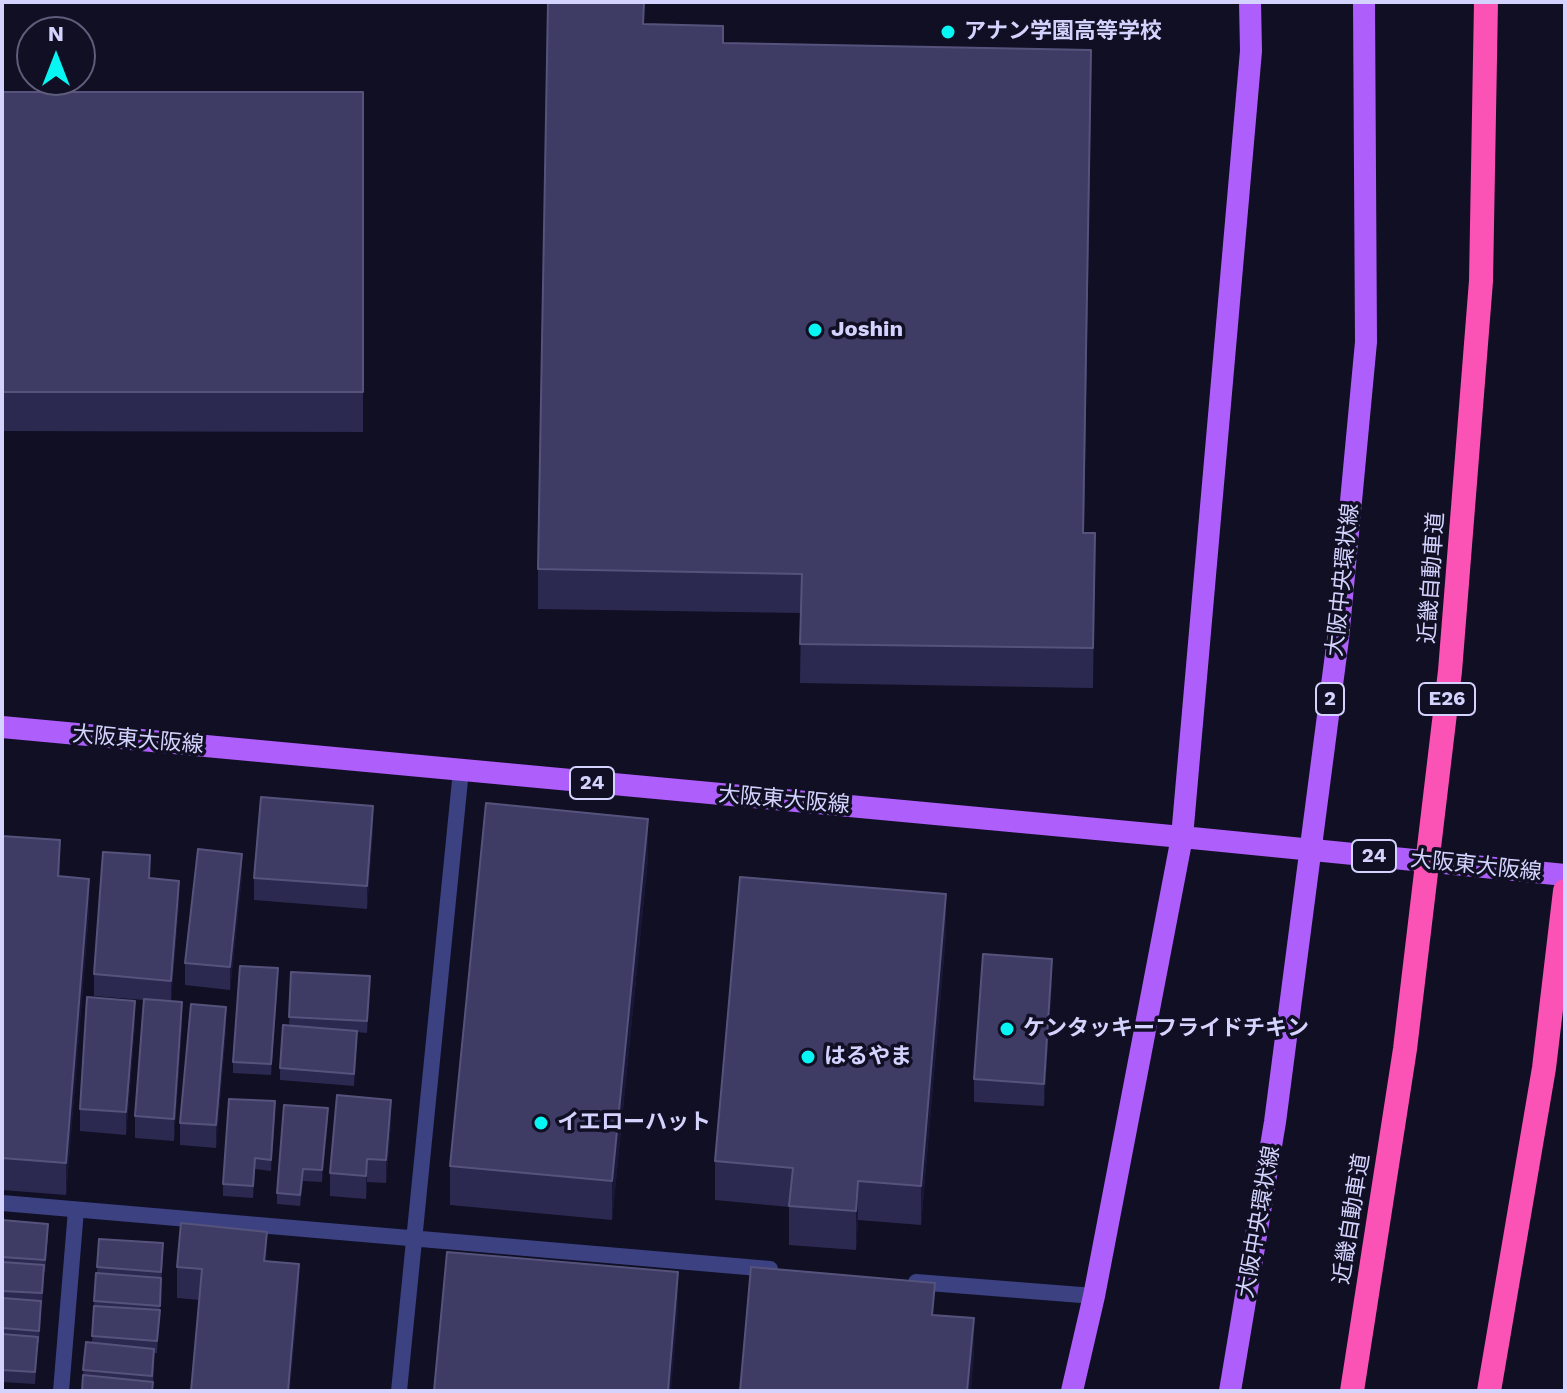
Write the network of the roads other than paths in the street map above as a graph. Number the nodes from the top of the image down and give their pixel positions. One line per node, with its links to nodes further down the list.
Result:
1 (1250, 2): 6 (main road)
2 (1364, 2): 18 (main road, 大阪中央環状線 / 2, bridge)
3 (1486, 2): 19 (highway, 近畿自動車道 / E26, bridge)
4 (2, 727): 5 (main road, 大阪東大阪線 / 24)
5 (461, 770): 6 (main road, 大阪東大阪線 / 24); 11 (street)
6 (1182, 837): 7 (main road, 大阪東大阪線 / 24); 14 (main road)
7 (1565, 875)
8 (1565, 891): 20 (highway)
9 (2, 1203): 10 (street)
10 (76, 1210): 11 (street); 15 (street)
11 (415, 1239): 12 (street); 16 (street)
12 (793, 1271)
13 (903, 1281): 14 (street)
14 (1094, 1296): 17 (main road)
15 (61, 1391)
16 (399, 1391)
17 (1072, 1391)
18 (1230, 1391)
19 (1352, 1391)
20 (1489, 1391)

